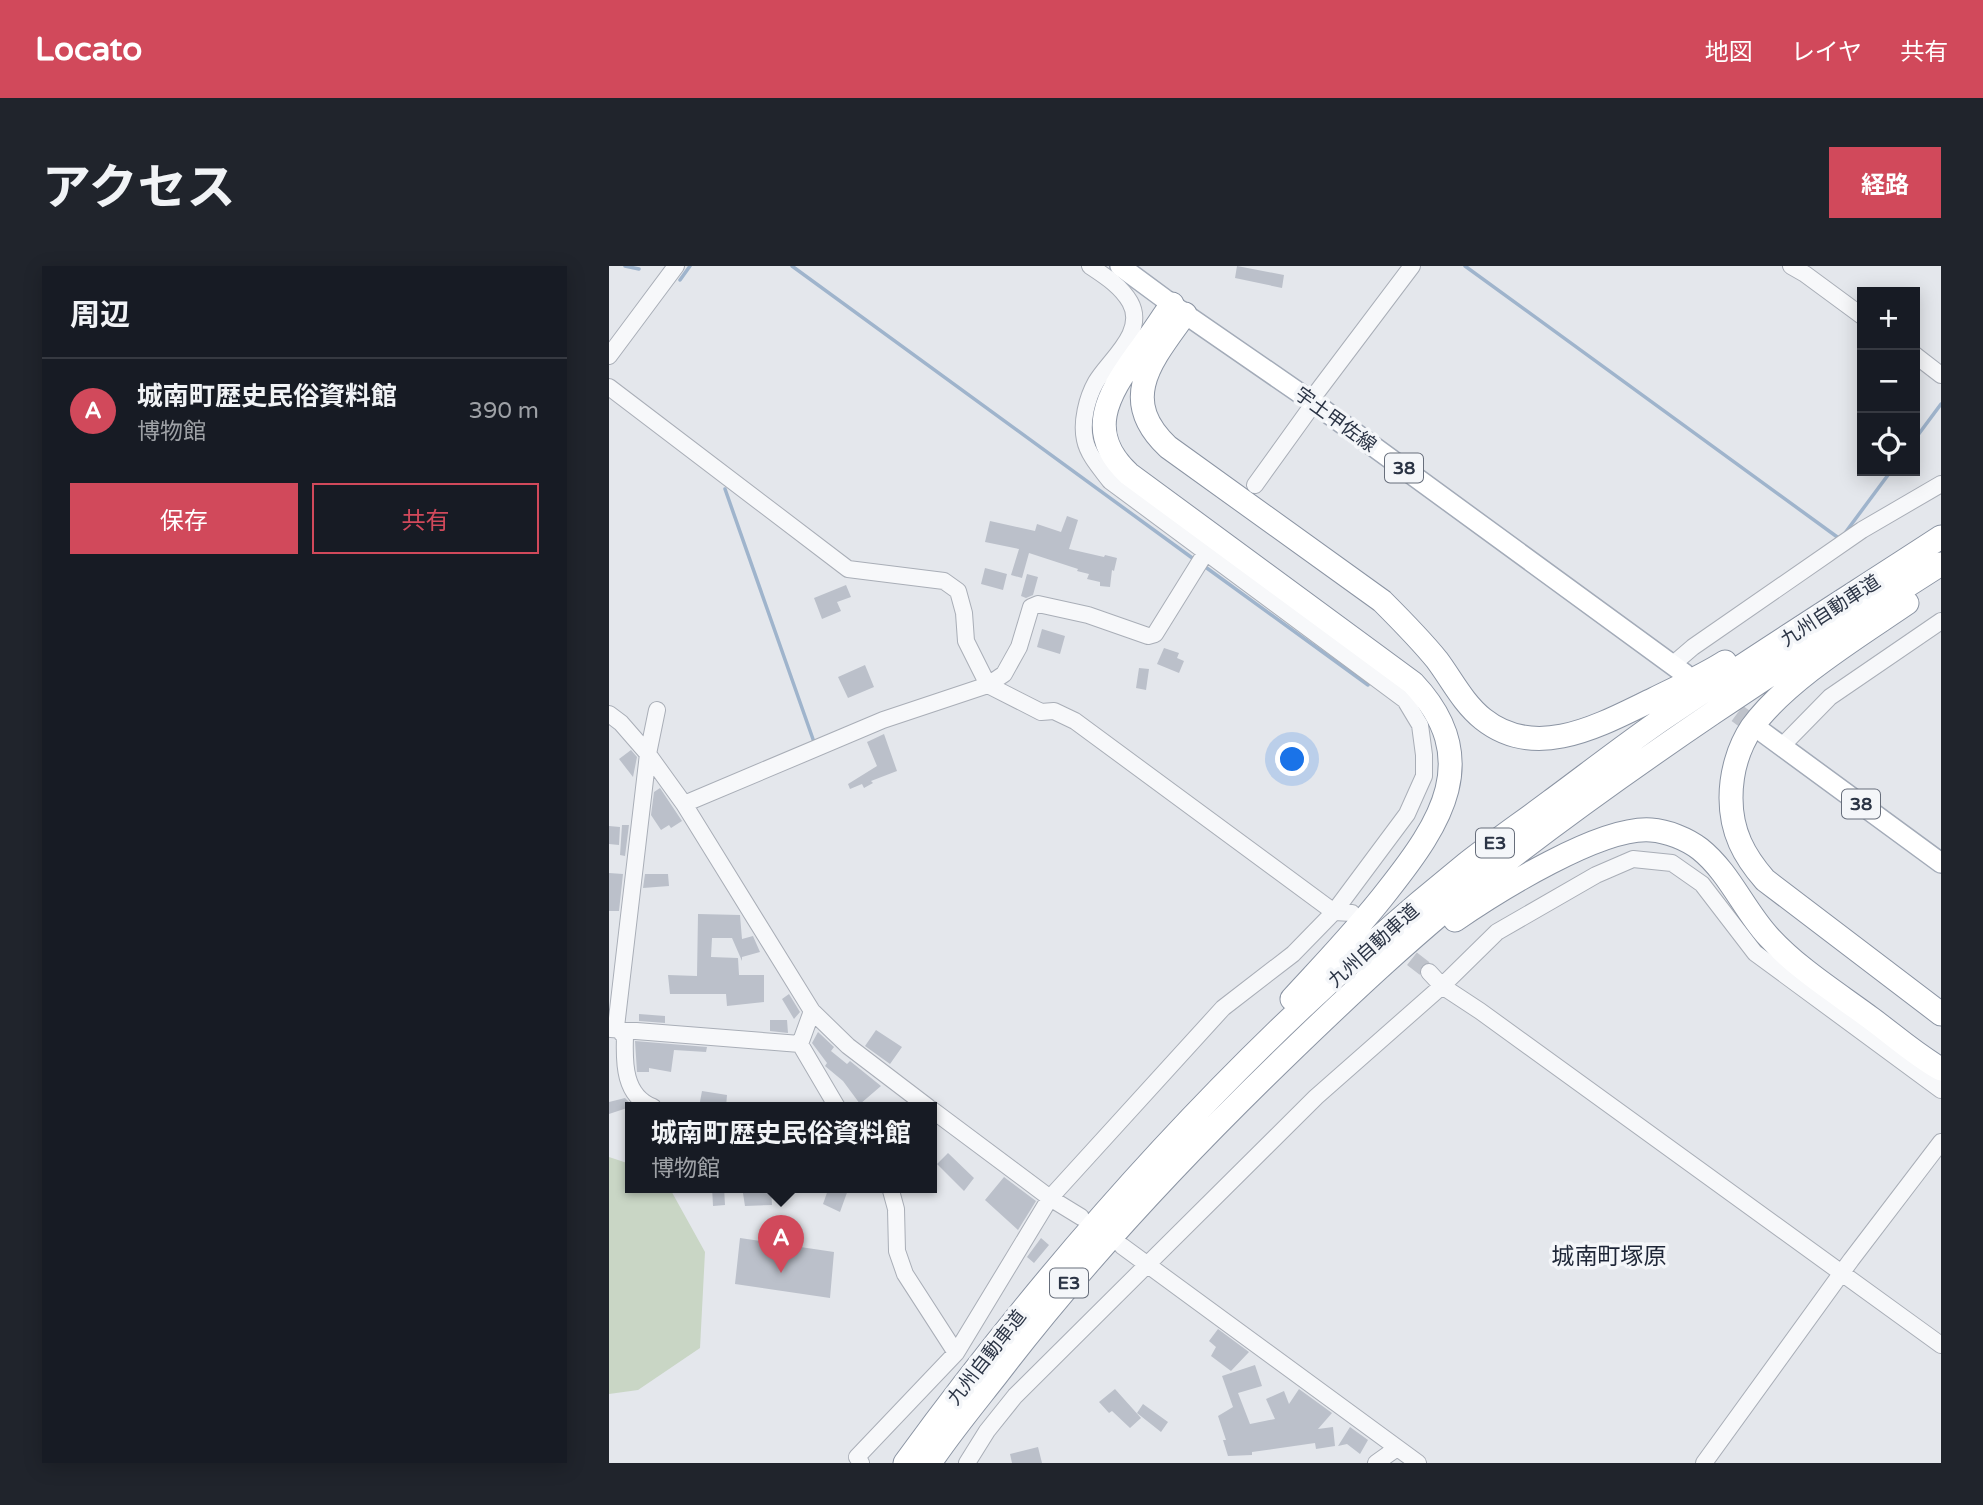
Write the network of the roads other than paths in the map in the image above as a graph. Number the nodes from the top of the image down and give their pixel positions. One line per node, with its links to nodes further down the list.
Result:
1 (676, 266): 8 (street)
2 (1090, 266): 16 (street)
3 (1120, 266): 6 (main road, 宇土甲佐線 / 38)
4 (1412, 266): 12 (street)
5 (1791, 266): 7 (street)
6 (1178, 309): 12 (main road, 宇土甲佐線 / 38); 15 (highway); 47 (highway)
7 (1857, 312)
8 (610, 353)
9 (1920, 359): 10 (street)
10 (1941, 374)
11 (609, 387): 21 (street)
12 (1313, 402): 14 (street); 20 (main road, 宇土甲佐線 / 38)
13 (1941, 484): 20 (street)
14 (1255, 485)
15 (1941, 534): 47 (highway, 九州自動車道 / E3)
16 (1206, 552): 21 (street); 29 (street)
17 (1941, 564): 43 (highway, 九州自動車道 / E3)
18 (1941, 579): 34 (highway)
19 (1941, 621): 25 (street)
20 (1679, 670)
21 (988, 685): 27 (street); 29 (street)
22 (657, 710): 26 (street)
23 (609, 714): 26 (street)
24 (1761, 731): 25 (main road, 38)
25 (1782, 746): 28 (main road, 38)
26 (648, 754): 27 (street); 35 (street)
27 (684, 804): 33 (street)
28 (1941, 863)
29 (1334, 912): 30 (street); 46 (street)
30 (1352, 913)
31 (1429, 972): 32 (street)
32 (1442, 986): 38 (street); 49 (street); 50 (street)
33 (812, 1010): 36 (street); 41 (street)
34 (1941, 1014)
35 (612, 1028): 36 (street); 39 (street)
36 (800, 1044): 40 (street)
37 (1941, 1069): 43 (highway)
38 (1941, 1090)
39 (642, 1102)
40 (834, 1102)
41 (922, 1102)
42 (937, 1113): 46 (street)
43 (1223, 1117): 56 (highway, 九州自動車道 / E3)
44 (1941, 1142): 50 (street)
45 (892, 1193): 52 (street)
46 (1050, 1198): 47 (street); 52 (street)
47 (1091, 1216): 55 (highway, 九州自動車道 / E3)
48 (1122, 1246): 49 (street)
49 (1148, 1265): 53 (street); 57 (street)
50 (1841, 1273): 51 (street); 60 (street)
51 (1941, 1345)
52 (956, 1353): 54 (street)
53 (1397, 1448): 58 (street); 59 (street)
54 (861, 1463)
55 (905, 1463)
56 (930, 1463)
57 (967, 1463)
58 (1376, 1463)
59 (1418, 1463)
60 (1704, 1463)

